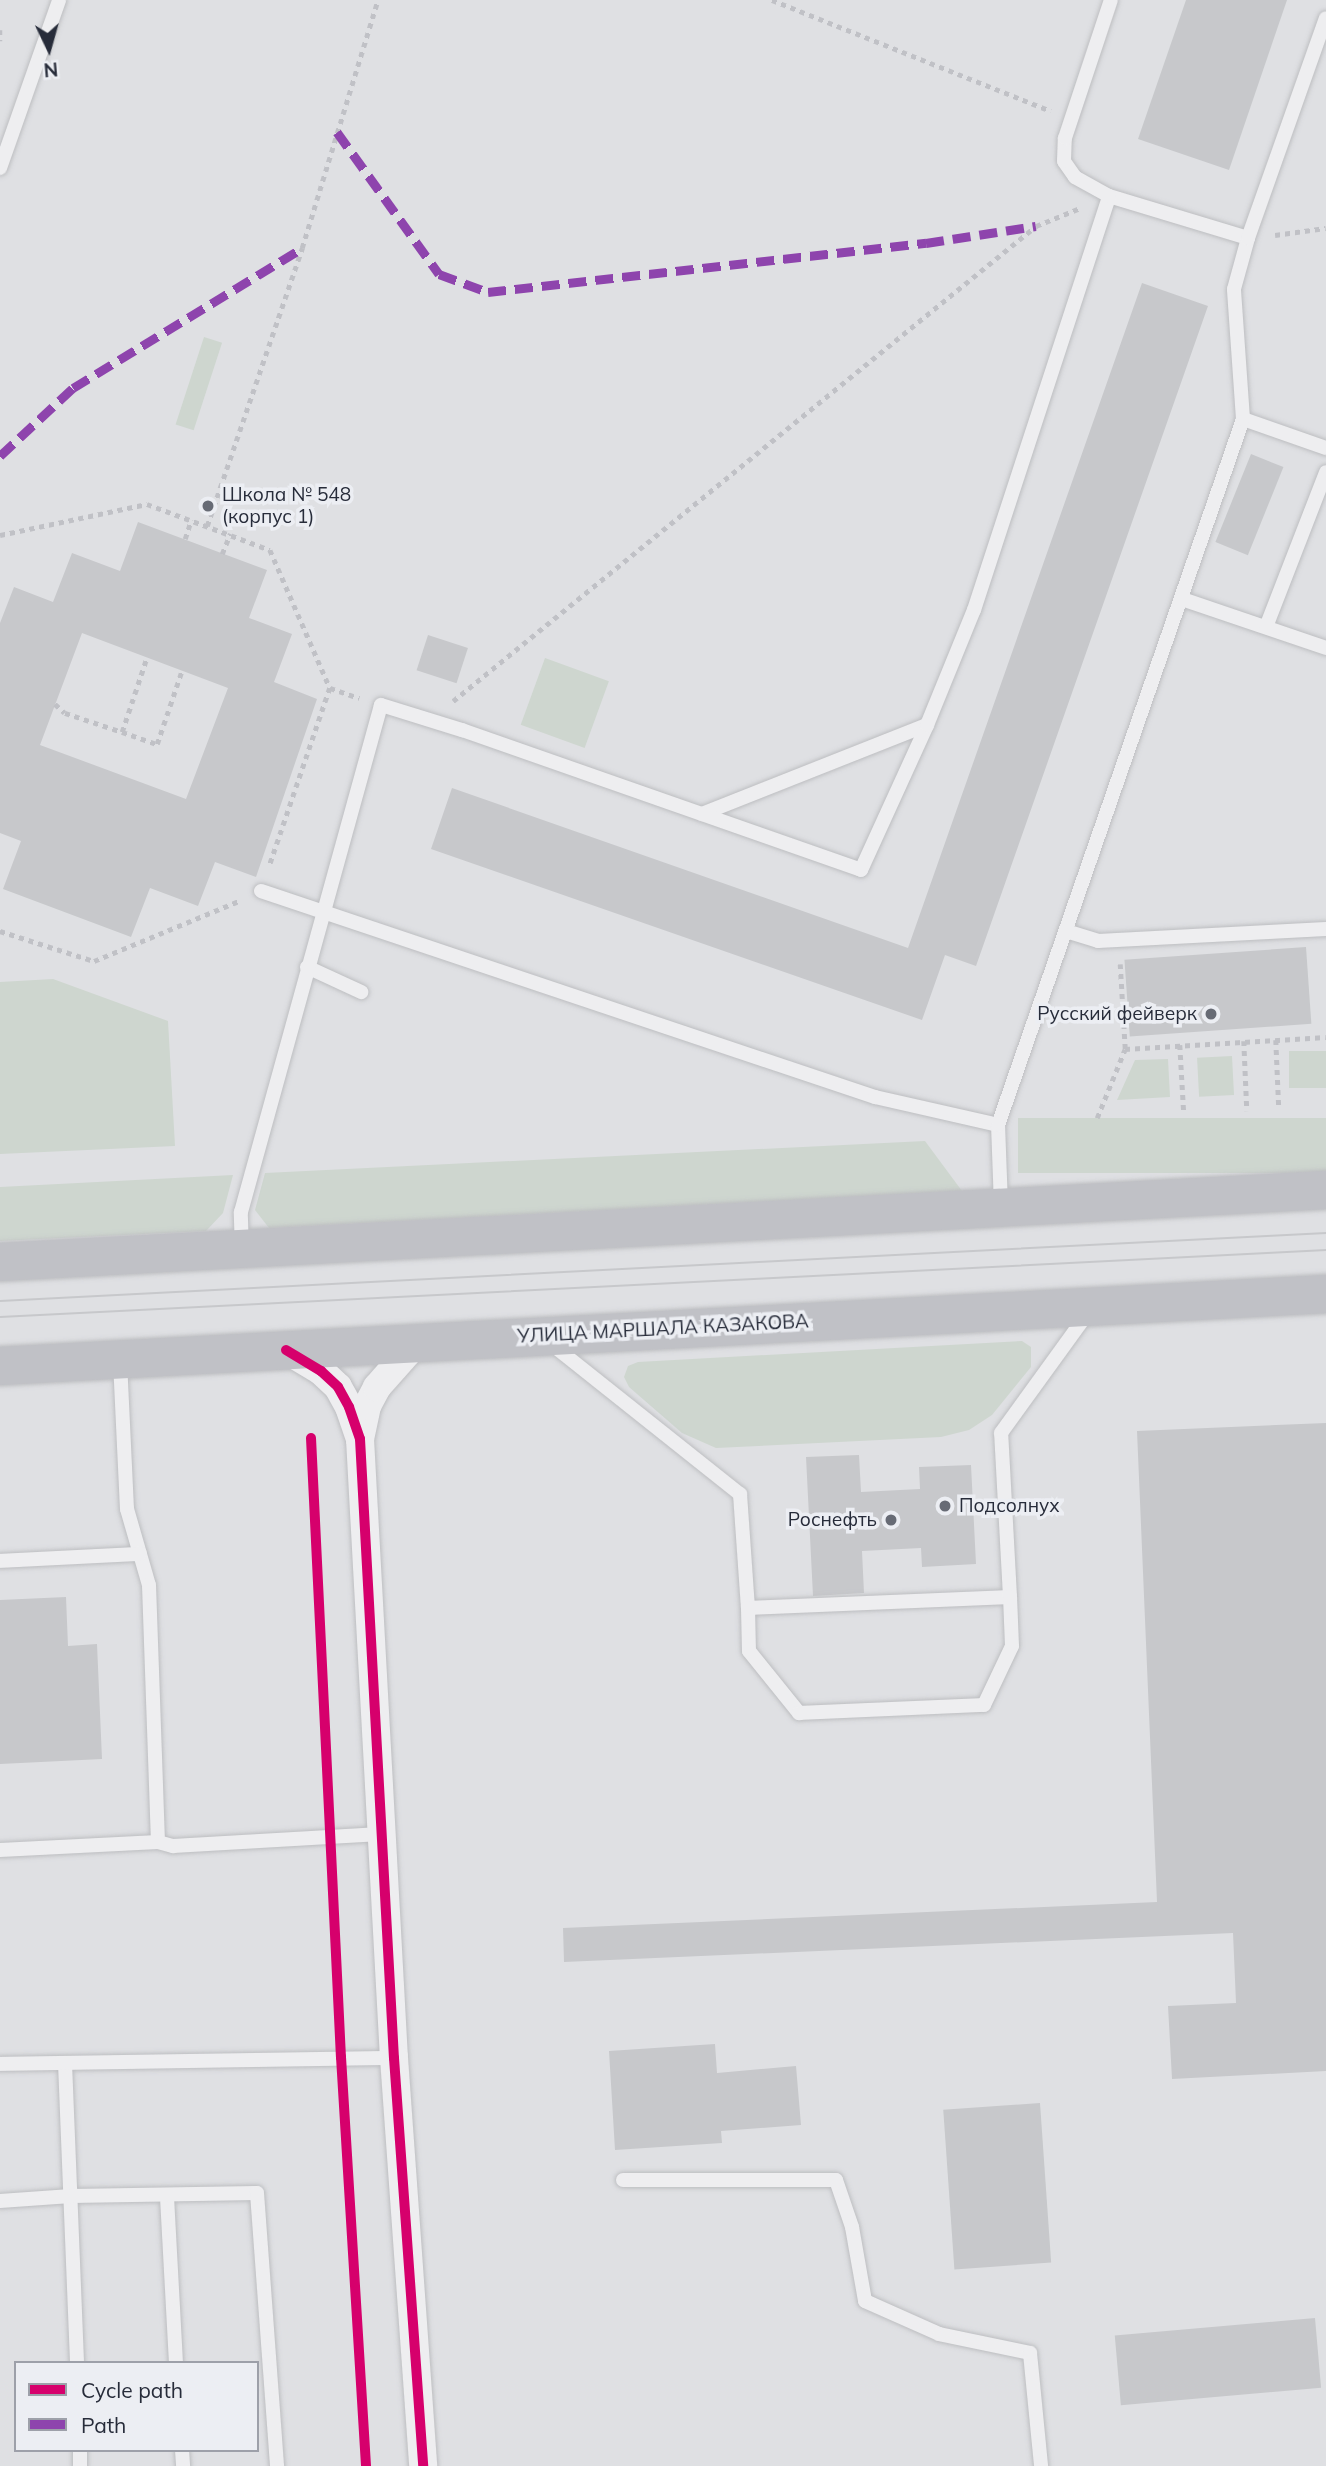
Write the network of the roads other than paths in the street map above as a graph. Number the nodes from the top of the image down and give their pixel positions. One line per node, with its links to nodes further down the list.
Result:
1 (59, 0): 4 (lane)
2 (1111, 0): 5 (lane)
3 (1326, 18): 6 (lane)
4 (0, 168)
5 (1109, 196): 6 (lane); 13 (lane)
6 (1248, 238): 7 (lane)
7 (1243, 419): 8 (lane); 10 (lane)
8 (1326, 448)
9 (1326, 472): 11 (lane)
10 (1182, 599): 11 (lane); 18 (lane)
11 (1266, 627): 12 (lane)
12 (1326, 648)
13 (927, 725): 14 (lane); 14 (lane)
14 (702, 814): 16 (lane)
15 (261, 891): 16 (lane)
16 (322, 910): 19 (lane); 21 (lane)
17 (1326, 929): 18 (lane)
18 (1066, 931): 21 (lane)
19 (307, 967): 20 (lane); 24 (lane)
20 (361, 992)
21 (998, 1125): 23 (lane)
22 (1326, 1190): 23 (main road)
23 (1001, 1208): 24 (main road)
24 (242, 1250): 25 (main road)
25 (0, 1262)
26 (1326, 1294): 27 (main road, УЛИЦА МАРШАЛА КАЗАКОВА)
27 (1093, 1306): 28 (main road, УЛИЦА МАРШАЛА КАЗАКОВА); 36 (lane)
28 (541, 1335): 29 (main road, УЛИЦА МАРШАЛА КАЗАКОВА); 37 (lane)
29 (416, 1343): 30 (main road, УЛИЦА МАРШАЛА КАЗАКОВА); 33 (street)
30 (286, 1350): 31 (main road, УЛИЦА МАРШАЛА КАЗАКОВА); 33 (street)
31 (120, 1360): 32 (main road, УЛИЦА МАРШАЛА КАЗАКОВА); 34 (lane)
32 (0, 1366)
33 (360, 1439): 38 (street)
34 (140, 1554): 35 (lane); 39 (lane)
35 (0, 1561)
36 (1010, 1597): 37 (lane); 37 (lane)
37 (748, 1608)
38 (381, 1834): 39 (lane); 41 (street)
39 (158, 1842): 40 (lane)
40 (0, 1850)
41 (394, 2058): 42 (lane); 51 (street)
42 (65, 2063): 43 (lane); 45 (lane)
43 (0, 2064)
44 (623, 2180): 52 (lane)
45 (71, 2196): 46 (lane); 47 (lane); 48 (lane)
46 (167, 2197): 49 (lane); 50 (lane)
47 (0, 2202)
48 (77, 2361)
49 (176, 2361)
50 (277, 2466)
51 (423, 2466)
52 (1041, 2466)

